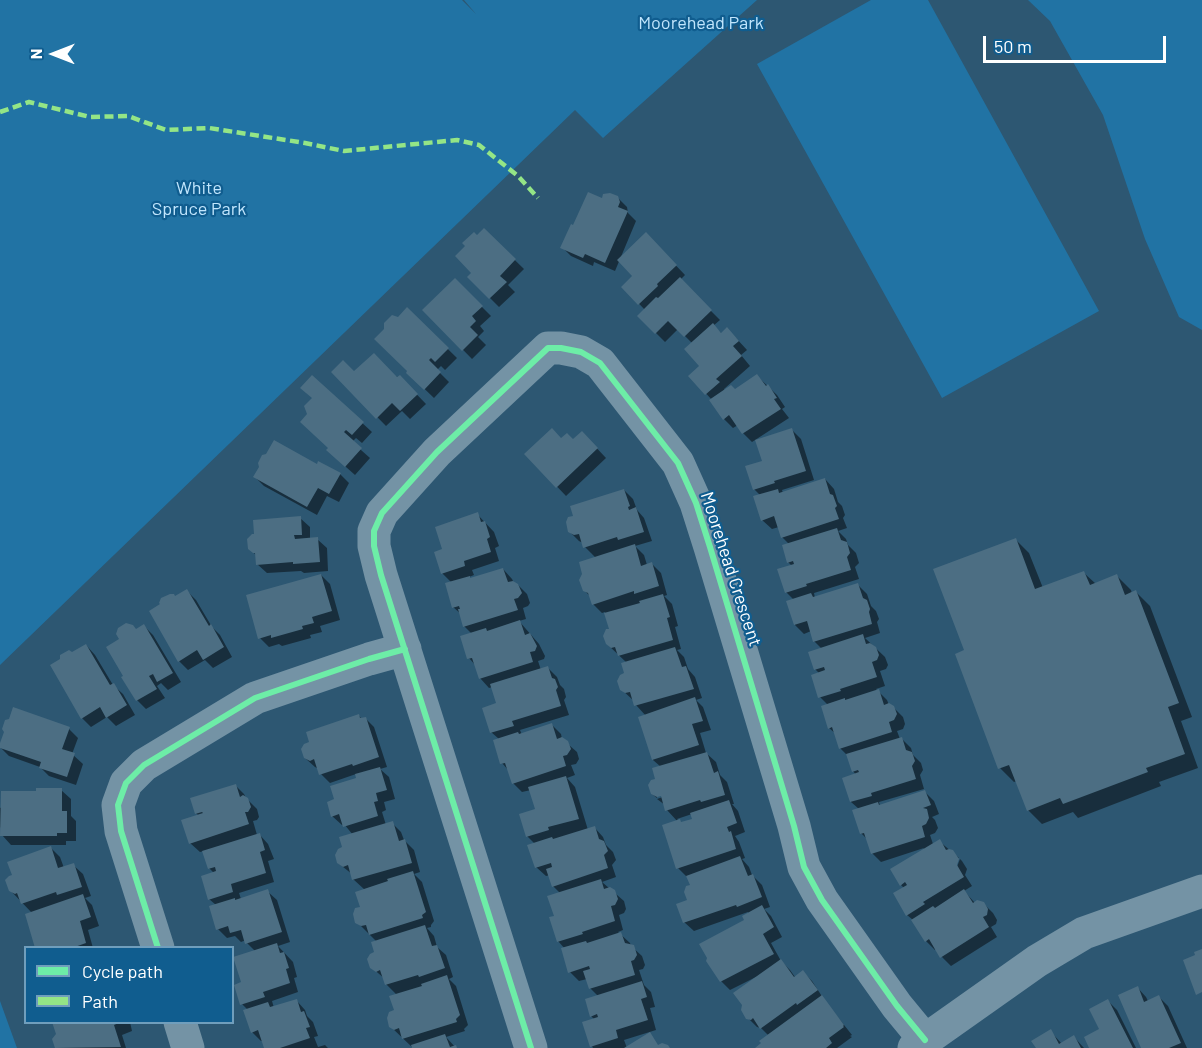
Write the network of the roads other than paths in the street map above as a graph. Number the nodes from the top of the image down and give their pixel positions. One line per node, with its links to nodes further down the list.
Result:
1 (405, 649): 3 (street); 5 (street, Moorehead Crescent); 7 (street, Moorehead Crescent)
2 (1202, 891): 5 (street)
3 (157, 946)
4 (180, 1024): 6 (street)
5 (920, 1044)
6 (188, 1048)
7 (531, 1048)

